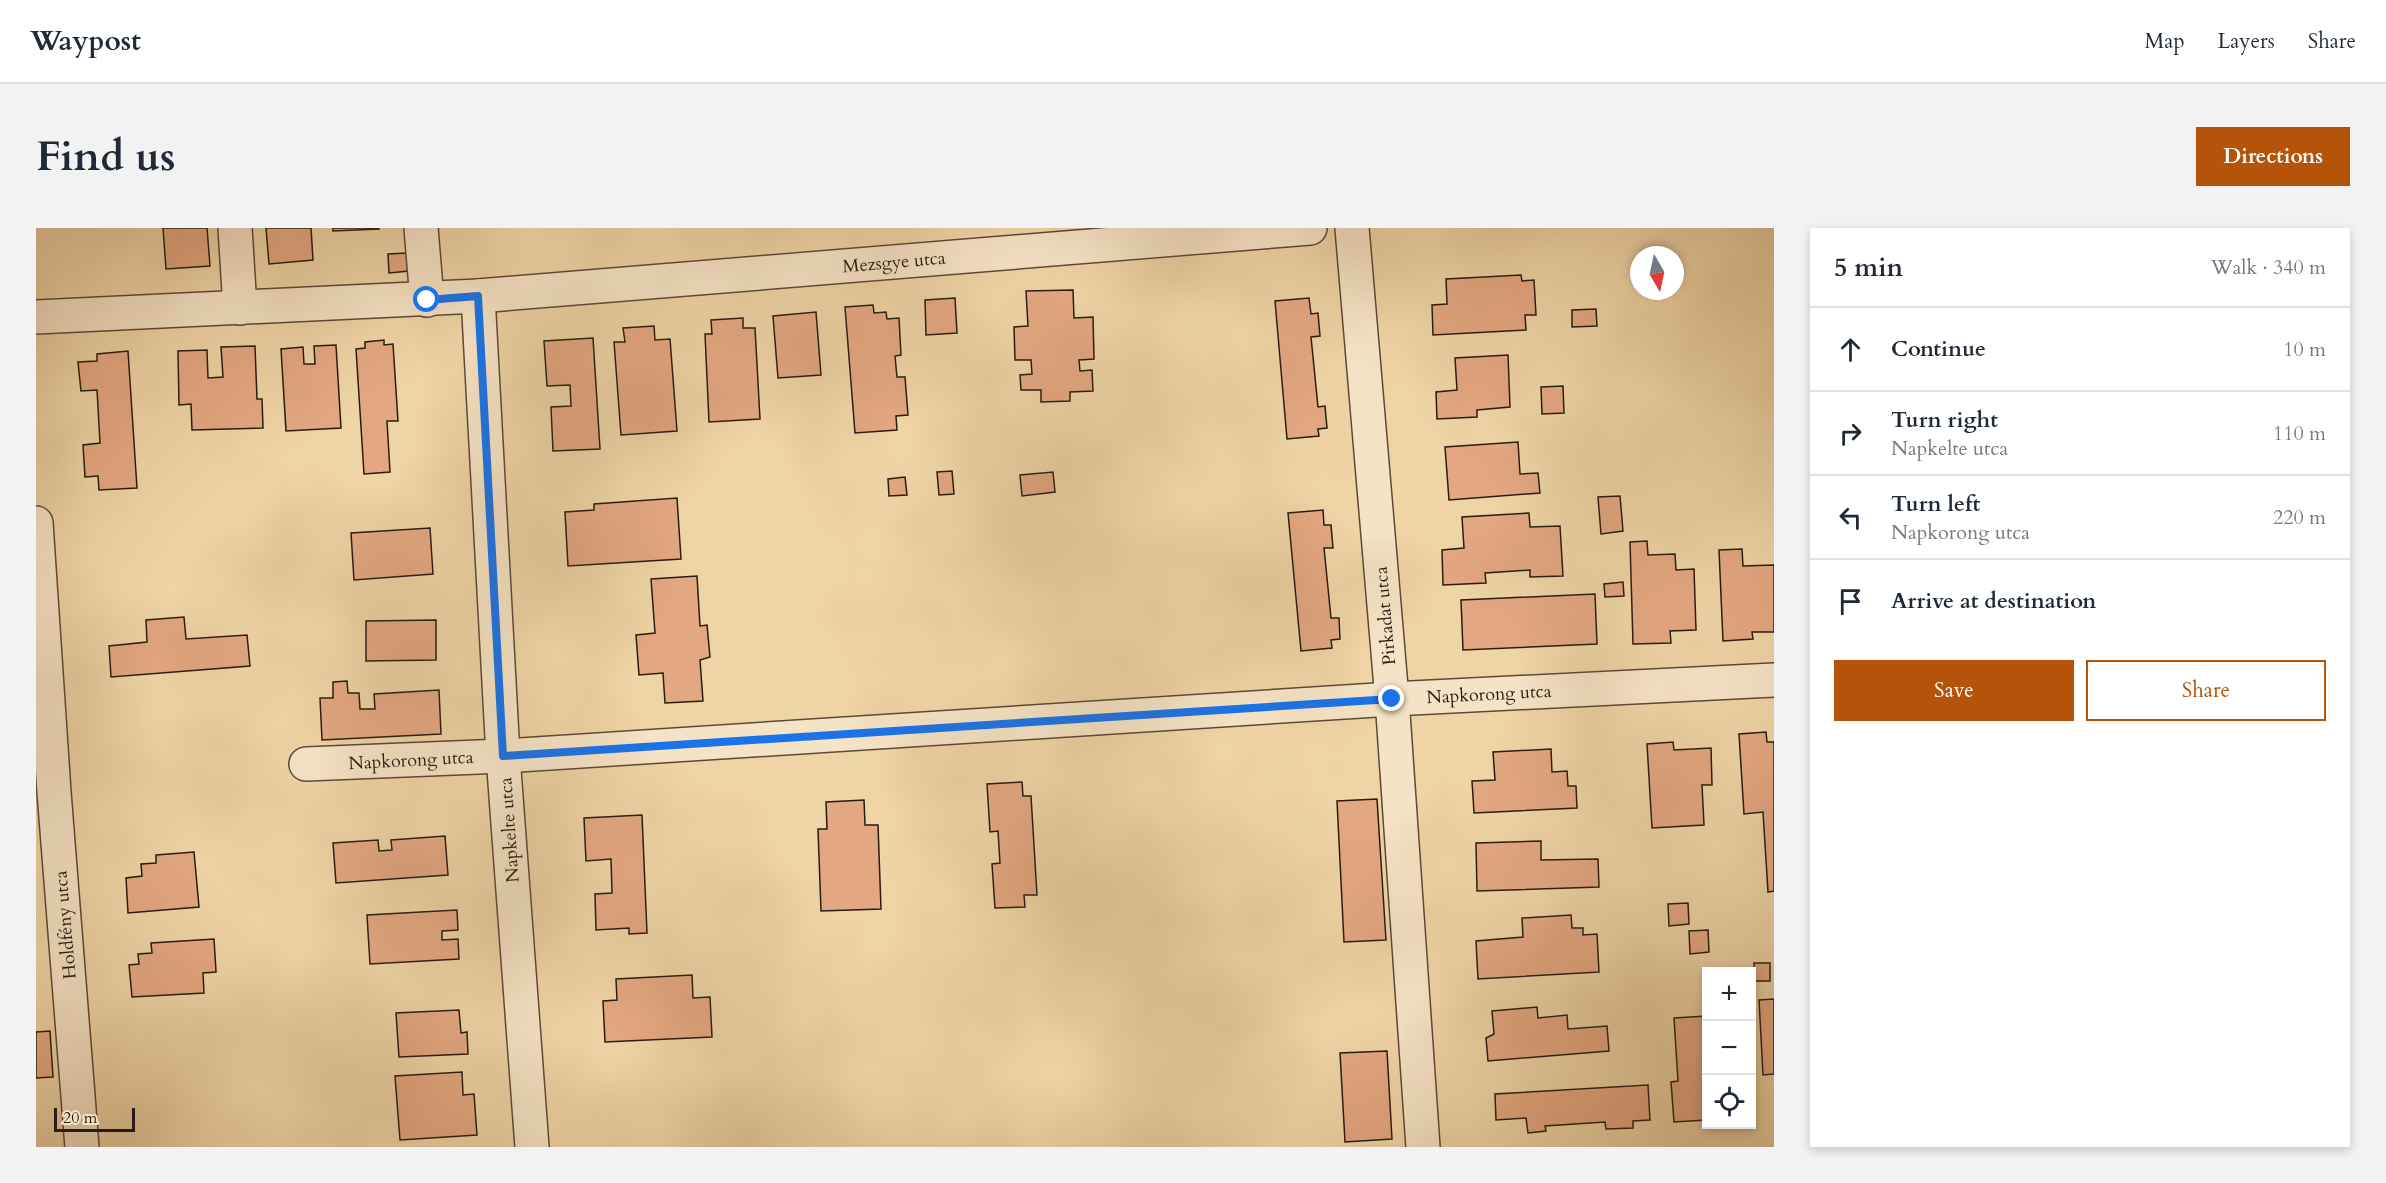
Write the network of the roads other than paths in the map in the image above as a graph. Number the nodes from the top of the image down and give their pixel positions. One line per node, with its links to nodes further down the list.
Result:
1 (235, 228): 7 (street)
2 (421, 228): 6 (street)
3 (1310, 228): 5 (street, Mezsgye utca)
4 (1352, 228): 11 (street, Pirkadat utca)
5 (478, 296): 6 (street, Mezsgye utca); 12 (street, Napkelte utca)
6 (427, 300): 7 (street, Mezsgye utca)
7 (240, 308): 8 (street, Mezsgye utca)
8 (36, 317)
9 (36, 524): 14 (street, Holdfény utca)
10 (1774, 680): 11 (street, Napkorong utca)
11 (1392, 699): 12 (street, Napkorong utca); 17 (street, Pirkadat utca)
12 (503, 756): 13 (street, Napkorong utca); 16 (street, Napkelte utca)
13 (306, 764)
14 (45, 792): 15 (street, Holdfény utca)
15 (82, 1147)
16 (532, 1147)
17 (1423, 1147)

